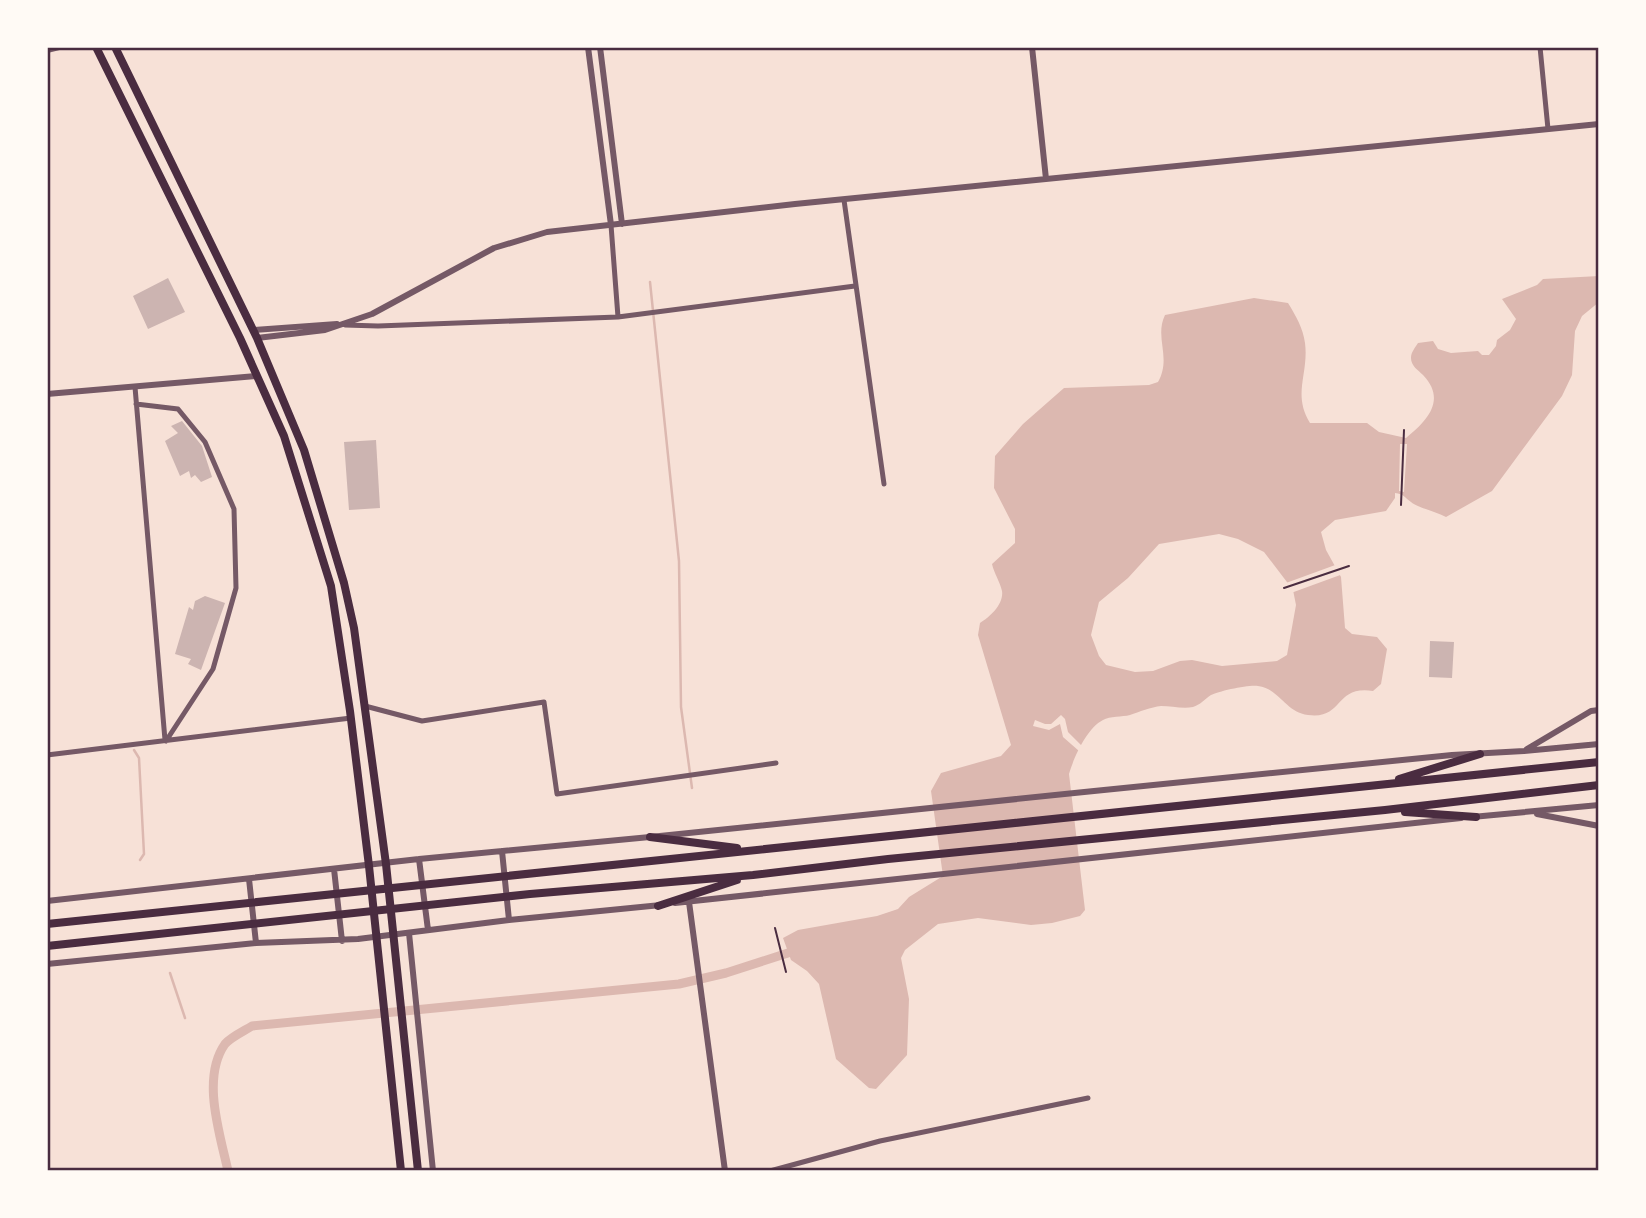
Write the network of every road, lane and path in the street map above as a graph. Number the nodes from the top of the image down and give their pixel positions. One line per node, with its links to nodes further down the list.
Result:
1 (59, 47): 8 (street)
2 (96, 47): 19 (main road)
3 (115, 47): 18 (main road)
4 (588, 47): 14 (street)
5 (600, 47): 13 (street)
6 (1032, 47): 11 (street)
7 (1540, 47): 10 (street)
8 (47, 50)
9 (1599, 124): 10 (street)
10 (1548, 130): 11 (street)
11 (1046, 179): 12 (street)
12 (844, 200): 13 (street); 15 (street)
13 (622, 224): 14 (street)
14 (611, 225): 16 (street); 17 (street)
15 (855, 286): 16 (street); 24 (street)
16 (618, 317): 17 (street)
17 (342, 324): 18 (street)
18 (255, 334): 28 (main road)
19 (257, 376): 20 (street); 30 (main road)
20 (135, 387): 21 (street); 22 (street)
21 (47, 394)
22 (136, 404): 31 (street); 31 (street)
23 (1404, 430): 25 (path)
24 (884, 484)
25 (1401, 505)
26 (1349, 566): 27 (path)
27 (1284, 588)
28 (365, 706): 37 (street); 49 (main road)
29 (1599, 710): 33 (street)
30 (351, 718): 31 (street); 50 (main road)
31 (166, 741): 35 (street)
32 (1599, 744): 33 (street)
33 (1524, 751): 34 (street)
34 (1479, 754): 38 (main road); 45 (street)
35 (47, 755)
36 (1599, 762): 38 (main road)
37 (776, 763)
38 (1381, 785): 46 (main road)
39 (1599, 785): 41 (main road)
40 (1599, 805): 42 (street)
41 (1385, 810): 43 (main road); 52 (main road)
42 (1532, 813): 43 (street); 44 (street)
43 (1476, 817): 55 (street)
44 (1599, 826)
45 (650, 837): 46 (main road); 47 (street)
46 (750, 850): 58 (main road)
47 (502, 851): 48 (street); 57 (street)
48 (419, 859): 49 (street); 60 (street)
49 (386, 864): 50 (street); 62 (main road)
50 (369, 866): 51 (street); 63 (main road)
51 (334, 869): 53 (street); 64 (street)
52 (753, 875): 56 (main road); 66 (main road)
53 (249, 879): 54 (street); 65 (street)
54 (47, 901)
55 (690, 902): 56 (street); 73 (street)
56 (658, 906): 57 (street)
57 (509, 920): 60 (street)
58 (47, 924)
59 (775, 928): 68 (path)
60 (428, 930): 61 (street)
61 (409, 933): 62 (street); 72 (street)
62 (394, 936): 63 (street); 71 (main road)
63 (376, 937): 64 (street); 70 (main road)
64 (342, 940): 65 (street)
65 (257, 943): 67 (street)
66 (47, 946)
67 (47, 964)
68 (786, 972)
69 (1088, 1098): 74 (street)
70 (401, 1171)
71 (418, 1171)
72 (433, 1171)
73 (725, 1171)
74 (770, 1171)

